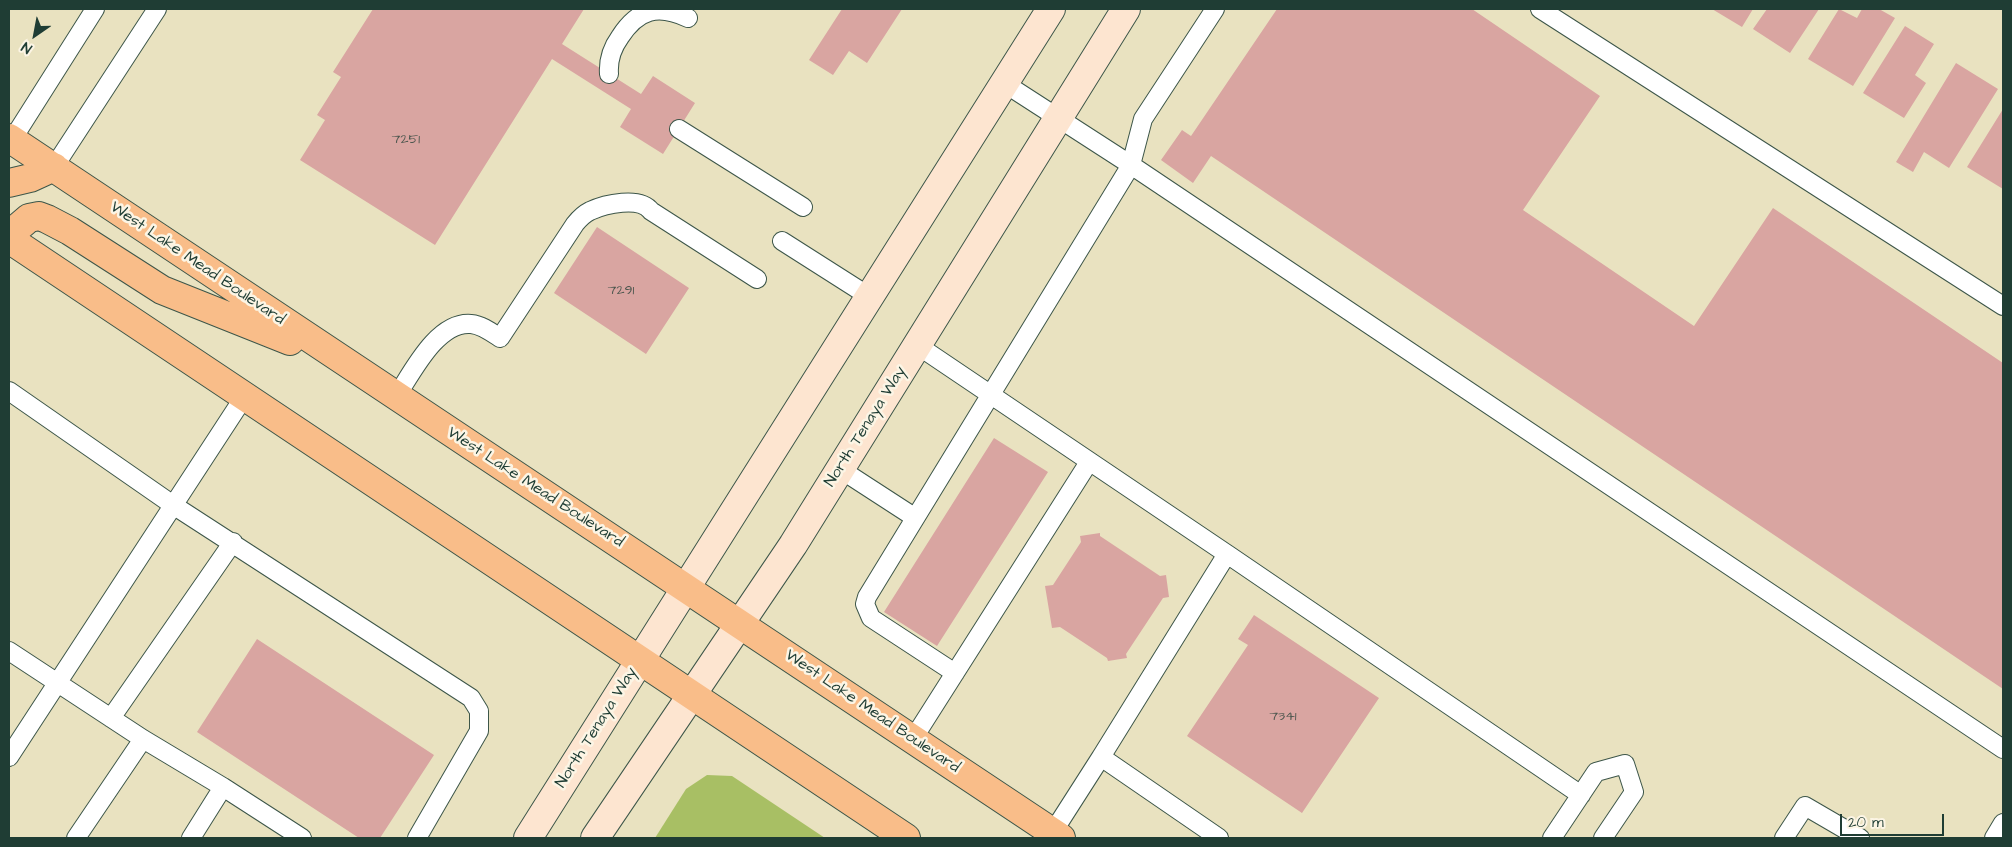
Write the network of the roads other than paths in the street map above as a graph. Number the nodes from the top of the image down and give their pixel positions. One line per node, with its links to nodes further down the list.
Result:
1 (96, 9): 14 (lane)
2 (158, 9): 16 (lane)
3 (1051, 9): 11 (main road, North Tenaya Way)
4 (1120, 9): 9 (main road)
5 (1126, 9): 9 (main road, North Tenaya Way)
6 (1215, 9): 15 (lane)
7 (1540, 9): 24 (lane)
8 (688, 18): 10 (lane)
9 (1109, 36): 12 (main road, North Tenaya Way)
10 (609, 74)
11 (1004, 83): 12 (lane); 23 (main road, North Tenaya Way)
12 (1058, 118): 15 (lane); 25 (main road, North Tenaya Way)
13 (679, 129): 18 (lane)
14 (10, 139): 16 (main road, West Lake Mead Boulevard)
15 (1131, 165): 28 (lane); 47 (lane)
16 (54, 167): 17 (main road); 26 (main road, West Lake Mead Boulevard)
17 (9, 183)
18 (803, 207)
19 (9, 235): 26 (main road)
20 (9, 239): 30 (main road)
21 (782, 241): 23 (lane)
22 (757, 279): 29 (lane)
23 (870, 297): 37 (main road, North Tenaya Way)
24 (2003, 306)
25 (917, 345): 28 (lane); 32 (main road, North Tenaya Way)
26 (342, 362): 29 (main road, West Lake Mead Boulevard)
27 (9, 391): 33 (lane)
28 (992, 396): 31 (lane); 34 (lane)
29 (396, 397): 37 (main road, West Lake Mead Boulevard)
30 (244, 398): 33 (lane); 40 (main road)
31 (1089, 462): 36 (lane); 41 (lane)
32 (840, 469): 34 (lane); 38 (main road, North Tenaya Way)
33 (173, 505): 35 (lane); 42 (lane)
34 (914, 517): 41 (lane)
35 (233, 542): 44 (lane); 57 (lane)
36 (1228, 554): 49 (lane); 51 (lane)
37 (686, 588): 38 (main road, West Lake Mead Boulevard); 40 (main road, North Tenaya Way)
38 (739, 623): 43 (main road, North Tenaya Way); 46 (main road, West Lake Mead Boulevard)
39 (9, 651): 42 (lane)
40 (639, 662): 43 (main road); 58 (main road, North Tenaya Way)
41 (955, 673): 46 (lane)
42 (57, 684): 44 (lane); 48 (lane)
43 (690, 695): 59 (main road, North Tenaya Way); 60 (main road)
44 (111, 718): 45 (lane)
45 (143, 739): 50 (lane); 54 (lane)
46 (913, 739): 53 (main road, West Lake Mead Boulevard)
47 (2003, 749)
48 (9, 757)
49 (1101, 757): 53 (lane); 61 (lane)
50 (223, 788): 55 (lane); 56 (lane)
51 (1581, 795): 62 (lane); 63 (lane)
52 (2003, 823): 66 (lane)
53 (1057, 835)
54 (76, 838)
55 (191, 838)
56 (302, 838)
57 (417, 838)
58 (528, 838)
59 (595, 838)
60 (906, 838)
61 (1219, 838)
62 (1552, 838)
63 (1603, 838)
64 (1784, 838): 65 (lane)
65 (1860, 838)
66 (1994, 838)

